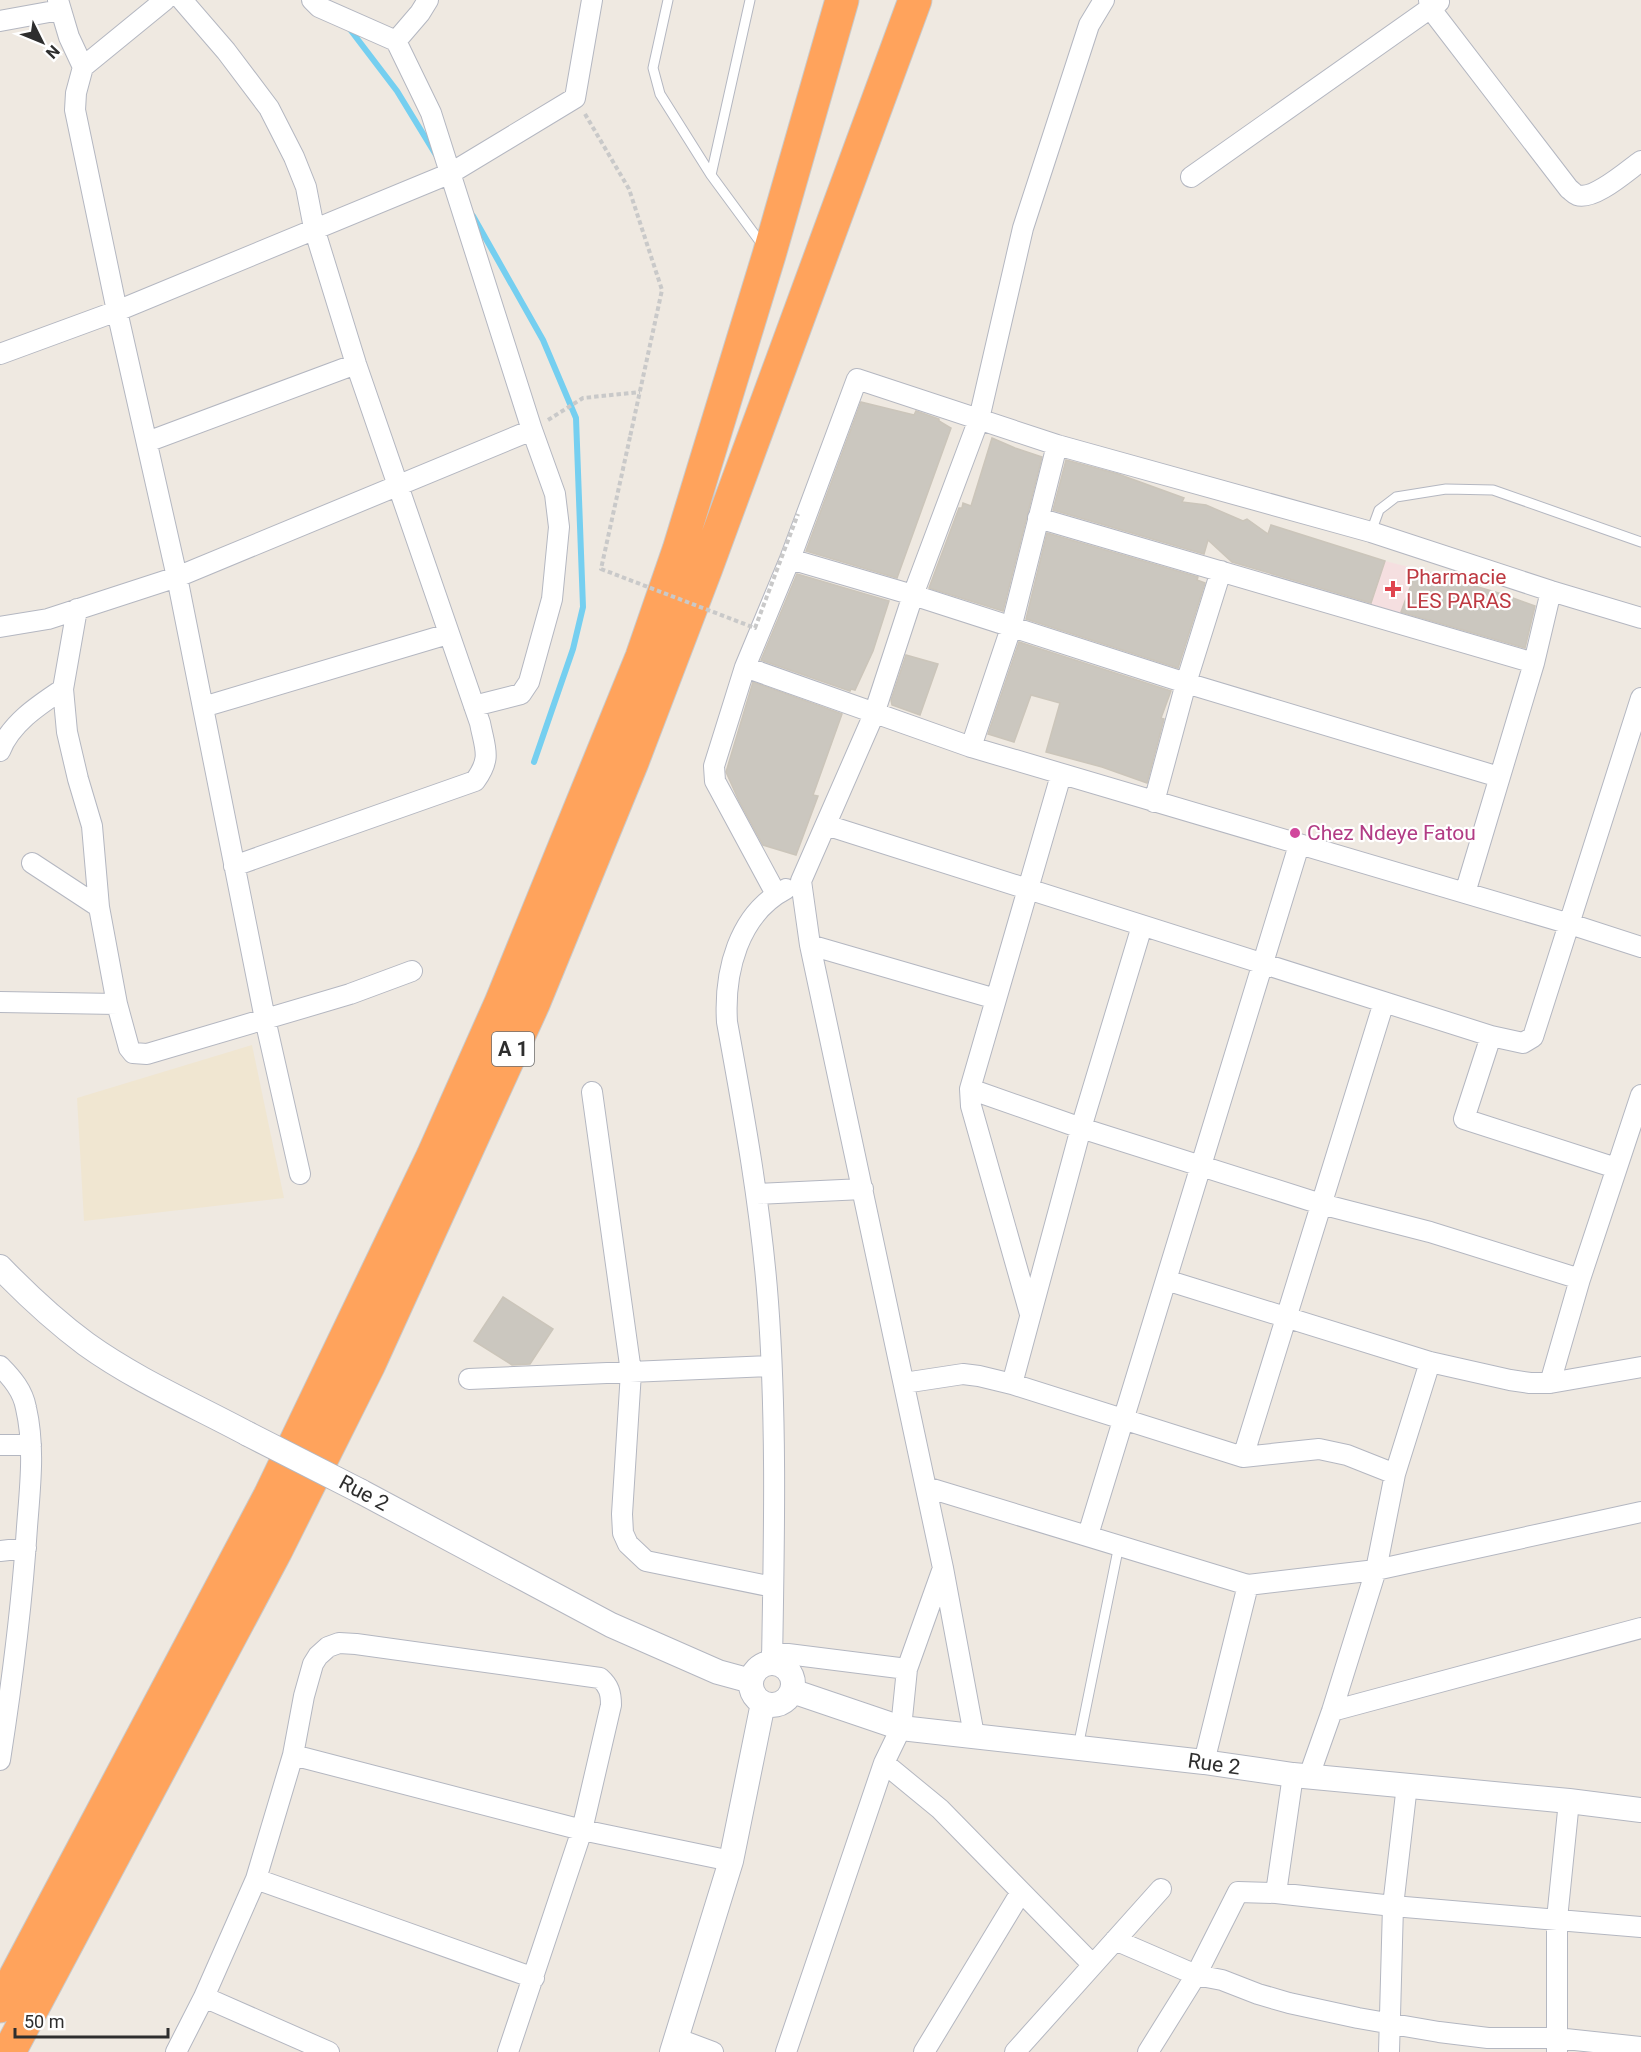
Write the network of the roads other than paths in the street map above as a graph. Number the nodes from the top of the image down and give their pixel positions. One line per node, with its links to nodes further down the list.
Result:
1 (165, 0): 15 (street)
2 (182, 0): 20 (street)
3 (312, 0): 14 (street)
4 (428, 0): 14 (street)
5 (592, 0): 17 (street)
6 (668, 0): 18 (lane)
7 (750, 0): 18 (lane)
8 (842, 0): 21 (highway, A 1)
9 (915, 0): 155 (highway, A 1)
10 (1104, 0): 25 (street)
11 (1434, 3): 16 (street); 19 (street)
12 (59, 5): 13 (street); 15 (street)
13 (0, 21)
14 (396, 41): 17 (street)
15 (83, 67): 22 (street)
16 (1641, 161)
17 (451, 173): 20 (street); 26 (street)
18 (711, 175): 21 (lane)
19 (1191, 177)
20 (315, 228): 22 (street); 24 (street)
21 (770, 255): 150 (highway, A 1)
22 (117, 311): 23 (street); 27 (street)
23 (0, 354)
24 (356, 364): 27 (street); 29 (street)
25 (979, 419): 28 (street); 33 (street); 37 (street)
26 (532, 430): 29 (street); 48 (street)
27 (147, 442): 35 (street)
28 (1057, 445): 30 (street); 31 (street)
29 (398, 485): 35 (street); 42 (street)
30 (1038, 518): 34 (street); 41 (street)
31 (1371, 532): 32 (lane); 36 (street)
32 (1641, 542)
33 (790, 559): 37 (street); 44 (street)
34 (1221, 571): 43 (street); 45 (street)
35 (177, 577): 38 (street); 49 (street)
36 (1551, 591): 39 (street); 43 (street)
37 (913, 595): 41 (street); 50 (street)
38 (77, 609): 40 (street); 46 (street)
39 (1641, 618)
40 (0, 627)
41 (1011, 628): 45 (street); 51 (street)
42 (448, 634): 48 (street); 49 (street)
43 (1534, 663): 54 (street)
44 (745, 667): 50 (street); 63 (street)
45 (1186, 682): 54 (street); 55 (street)
46 (63, 689): 52 (street); 64 (street)
47 (1641, 698): 65 (street)
48 (474, 706): 59 (street)
49 (203, 707): 59 (street)
50 (874, 714): 51 (street); 56 (street)
51 (971, 747): 53 (street)
52 (0, 751)
53 (1061, 775): 55 (street); 61 (street)
54 (1499, 777): 62 (street)
55 (1154, 802): 57 (street)
56 (826, 825): 60 (street); 61 (street)
57 (1299, 845): 62 (street); 69 (street)
58 (32, 863): 64 (street)
59 (234, 866): 75 (street)
60 (801, 881): 63 (street); 67 (street)
61 (1028, 889): 66 (street); 71 (street)
62 (1465, 893): 65 (street)
63 (776, 894): 86 (street)
64 (99, 907): 74 (street)
65 (1570, 924): 68 (street); 76 (street)
66 (1142, 926): 69 (street); 80 (street)
67 (810, 945): 71 (street); 85 (street)
68 (1641, 947)
69 (1263, 964): 73 (street); 82 (street)
70 (412, 971): 75 (street)
71 (996, 999): 77 (street)
72 (0, 1002): 74 (street)
73 (1384, 1002): 76 (street); 87 (street)
74 (117, 1004): 75 (street)
75 (265, 1018): 84 (street)
76 (1491, 1036): 83 (street)
77 (970, 1089): 80 (street); 91 (street)
78 (592, 1092): 97 (street)
79 (1641, 1095): 81 (street)
80 (1081, 1128): 82 (street); 91 (street)
81 (1636, 1134): 83 (street)
82 (1201, 1166): 87 (street); 90 (street)
83 (1616, 1168): 89 (street)
84 (300, 1174)
85 (863, 1190): 86 (street); 99 (street)
86 (756, 1194): 95 (street)
87 (1321, 1204): 89 (street); 92 (street)
88 (0, 1267): 121 (street, Rue 2, bridge)
89 (1580, 1279): 100 (street)
90 (1166, 1280): 92 (street); 102 (street)
91 (1030, 1314): 101 (street)
92 (1286, 1317): 93 (street); 105 (street)
93 (1430, 1362): 100 (street); 106 (street)
94 (0, 1366): 104 (street)
95 (771, 1366): 97 (street); 116 (street)
96 (1641, 1367): 100 (street)
97 (631, 1372): 98 (street); 116 (street)
98 (469, 1379)
99 (904, 1383): 101 (street); 107 (street)
100 (1550, 1383)
101 (1011, 1384): 102 (street)
102 (1124, 1419): 105 (street); 109 (street)
103 (0, 1445): 104 (street)
104 (31, 1445): 111 (street)
105 (1243, 1457): 106 (street)
106 (1395, 1474): 114 (street)
107 (926, 1487): 109 (street); 113 (street)
108 (1641, 1512): 114 (street)
109 (1088, 1535): 110 (street)
110 (1119, 1545): 115 (street); 127 (lane)
111 (26, 1548): 112 (street); 119 (street)
112 (0, 1551)
113 (943, 1568): 120 (street); 126 (street)
114 (1376, 1570): 115 (street); 124 (street)
115 (1248, 1585): 130 (street)
116 (773, 1587): 118 (street)
117 (1641, 1628): 124 (street)
118 (772, 1657): 120 (street); 121 (street); 122 (street)
119 (8, 1664): 129 (street)
120 (907, 1669): 125 (street)
121 (751, 1681): 123 (street)
122 (792, 1691): 123 (street); 125 (street, Rue 2)
123 (763, 1703): 137 (street)
124 (1332, 1711): 132 (street)
125 (901, 1728): 126 (street, Rue 2); 131 (street)
126 (974, 1735): 127 (street, Rue 2)
127 (1078, 1747): 130 (street, Rue 2)
128 (293, 1755): 136 (street); 136 (street); 138 (street)
129 (0, 1760)
130 (1203, 1762): 132 (street, Rue 2)
131 (884, 1763): 140 (street); 160 (street)
132 (1301, 1776): 133 (street, Rue 2); 141 (street)
133 (1407, 1785): 134 (street, Rue 2); 142 (street)
134 (1569, 1801): 135 (street, Rue 2); 143 (street)
135 (1641, 1810)
136 (582, 1830): 137 (street); 148 (street)
137 (731, 1861): 152 (street)
138 (256, 1880): 148 (street); 149 (street)
139 (1161, 1889): 145 (street)
140 (1021, 1892): 146 (street); 161 (street)
141 (1276, 1893): 142 (street); 147 (street)
142 (1393, 1906): 143 (street); 151 (street)
143 (1557, 1919): 144 (street); 153 (street)
144 (1641, 1927)
145 (1116, 1940): 146 (street); 147 (street)
146 (1093, 1965): 162 (street)
147 (1196, 1975): 151 (street); 163 (street)
148 (534, 1978): 158 (street)
149 (204, 1997): 156 (street); 157 (street)
150 (0, 2006)
151 (1389, 2024): 153 (street); 164 (street)
152 (675, 2045): 159 (street)
153 (1557, 2045): 154 (street)
154 (1641, 2047)
155 (9, 2052)
156 (176, 2052)
157 (329, 2052)
158 (508, 2052)
159 (713, 2052)
160 (786, 2052)
161 (924, 2052)
162 (1015, 2052)
163 (1148, 2052)
164 (1389, 2052)

